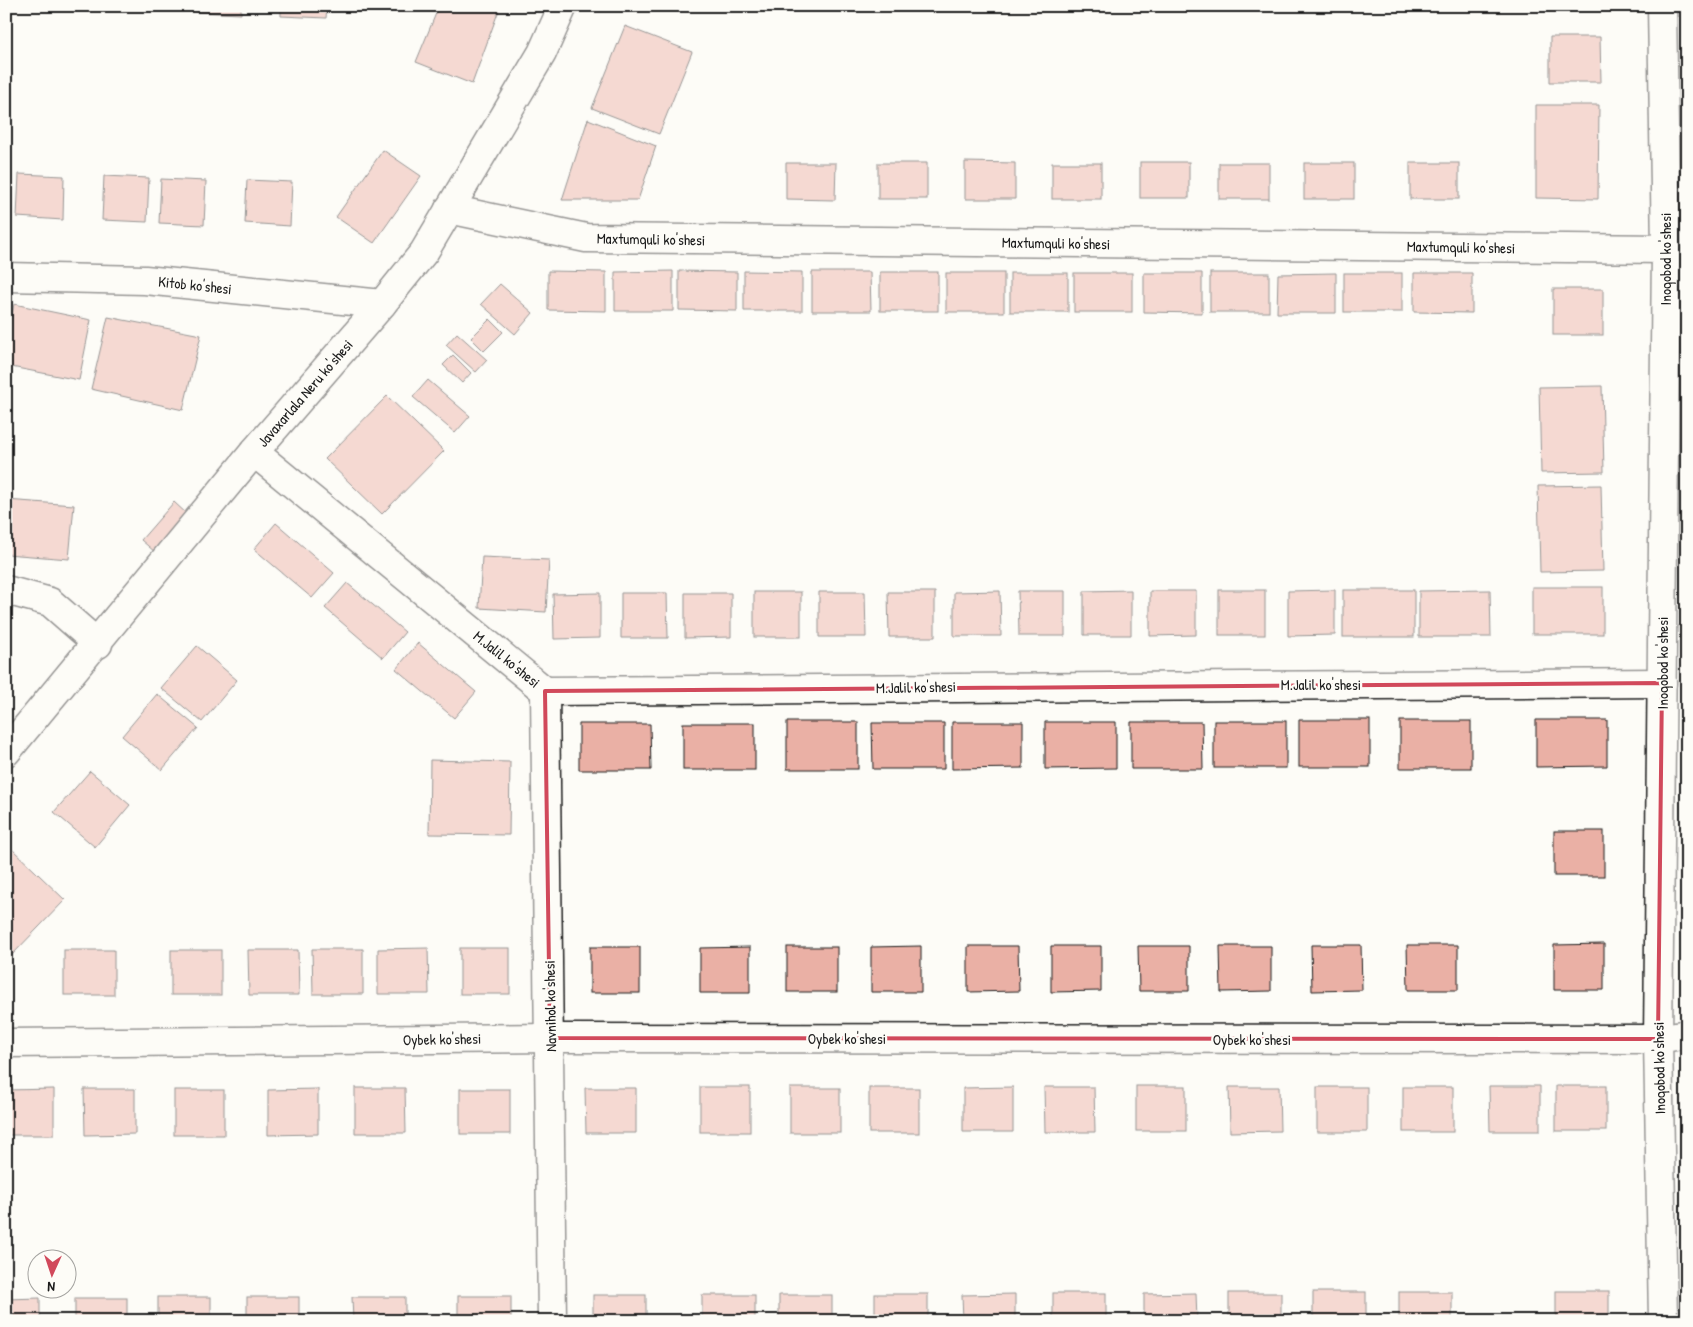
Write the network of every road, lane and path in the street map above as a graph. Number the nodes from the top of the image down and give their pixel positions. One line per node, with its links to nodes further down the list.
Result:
1 (563, 6): 3 (street, Javaxarlala Neru ko'shesi)
2 (1662, 6): 4 (street, Inoqobod ko'shesi)
3 (449, 209): 4 (street, Maxtumquli ko'shesi); 6 (street, Javaxarlala Neru ko'shesi)
4 (1673, 236): 10 (street, Inoqobod ko'shesi)
5 (6, 277): 6 (street, Kitob ko'shesi)
6 (382, 304): 7 (street, Javaxarlala Neru ko'shesi)
7 (254, 452): 9 (street, Javaxarlala Neru ko'shesi); 11 (street, M.Jalil ko'shesi)
8 (6, 590): 9 (street)
9 (98, 644): 12 (street, Javaxarlala Neru ko'shesi)
10 (1662, 683): 11 (street, M.Jalil ko'shesi); 15 (street, Inoqobod ko'shesi)
11 (545, 691): 14 (street, Navnihol ko'shesi)
12 (6, 752)
13 (1687, 1034): 15 (street, Oybek ko'shesi)
14 (550, 1038): 15 (street, Oybek ko'shesi); 16 (street, Oybek ko'shesi); 17 (street, Navnihol ko'shesi)
15 (1658, 1039): 18 (street, Inoqobod ko'shesi)
16 (6, 1043)
17 (552, 1321)
18 (1663, 1321)

